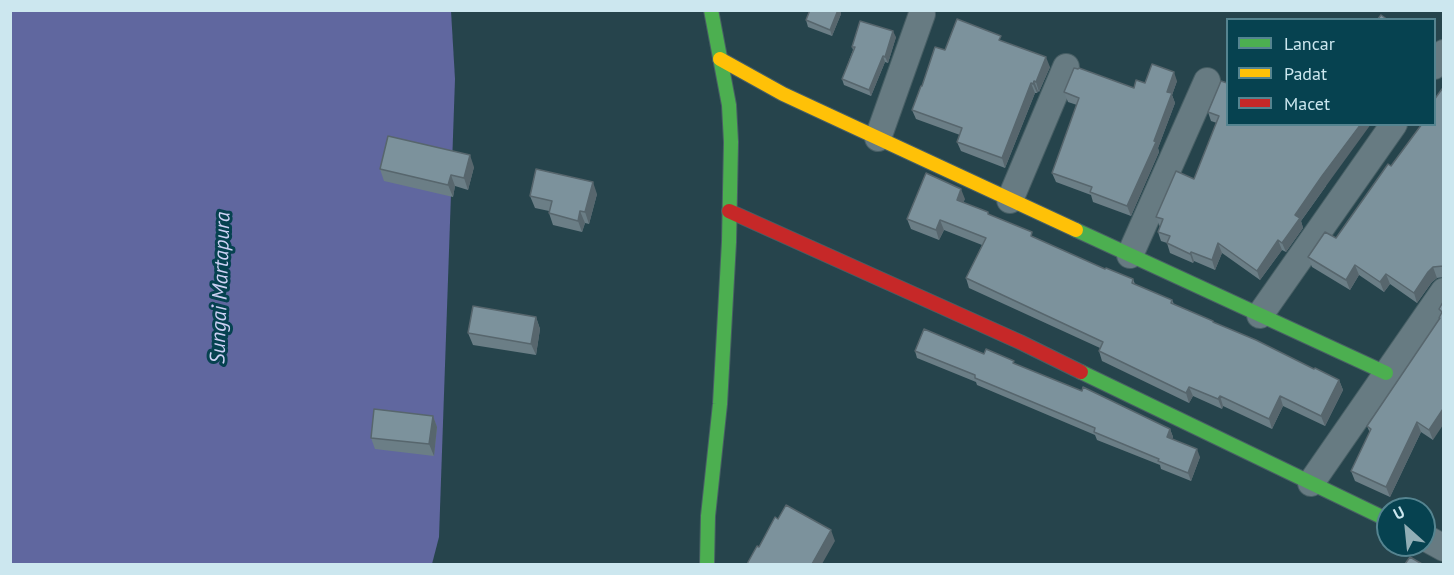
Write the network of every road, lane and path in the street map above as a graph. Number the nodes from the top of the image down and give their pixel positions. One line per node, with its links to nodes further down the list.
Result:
1 (711, 10): 3 (street)
2 (922, 14): 7 (street)
3 (720, 59): 7 (street); 9 (street)
4 (1066, 67): 8 (street)
5 (1208, 81): 10 (street)
6 (1393, 126): 12 (street)
7 (878, 138): 8 (street)
8 (1010, 200): 10 (street)
9 (729, 211): 14 (street); 16 (street)
10 (1130, 255): 12 (street)
11 (1443, 291): 13 (street)
12 (1260, 315): 13 (street)
13 (1386, 373): 14 (street)
14 (1311, 483): 15 (street)
15 (1376, 514)
16 (707, 564)

